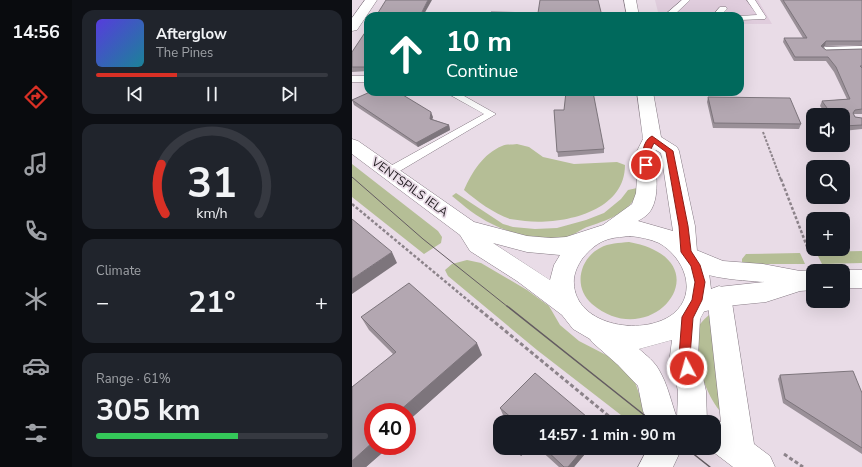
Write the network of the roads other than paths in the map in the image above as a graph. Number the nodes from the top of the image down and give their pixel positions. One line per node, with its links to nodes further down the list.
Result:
1 (371, 0): 10 (street)
2 (630, 0): 6 (street)
3 (686, 0): 7 (lane)
4 (752, 0): 9 (lane)
5 (722, 9): 8 (lane)
6 (632, 12)
7 (673, 12)
8 (719, 12)
9 (744, 18)
10 (352, 26)
11 (862, 49): 12 (lane)
12 (825, 50)
13 (364, 79): 14 (lane)
14 (352, 80)
15 (457, 96): 19 (lane)
16 (646, 96): 17 (street)
17 (652, 139): 21 (street); 22 (street)
18 (352, 145): 19 (street, VENTSPILS IELA)
19 (389, 172): 20 (street, VENTSPILS IELA)
20 (468, 229): 21 (street, VENTSPILS IELA); 27 (street, VENTSPILS IELA)
21 (600, 234): 22 (street); 27 (street)
22 (688, 254): 24 (street); 28 (street)
23 (862, 279): 25 (street)
24 (806, 280): 26 (street)
25 (850, 280)
26 (719, 296): 28 (street); 34 (street)
27 (570, 308): 29 (street)
28 (691, 312): 29 (street); 31 (street)
29 (597, 330): 30 (street)
30 (660, 415)
31 (697, 415)
32 (721, 440): 34 (street)
33 (662, 455): 35 (street)
34 (750, 460)
35 (654, 467)

